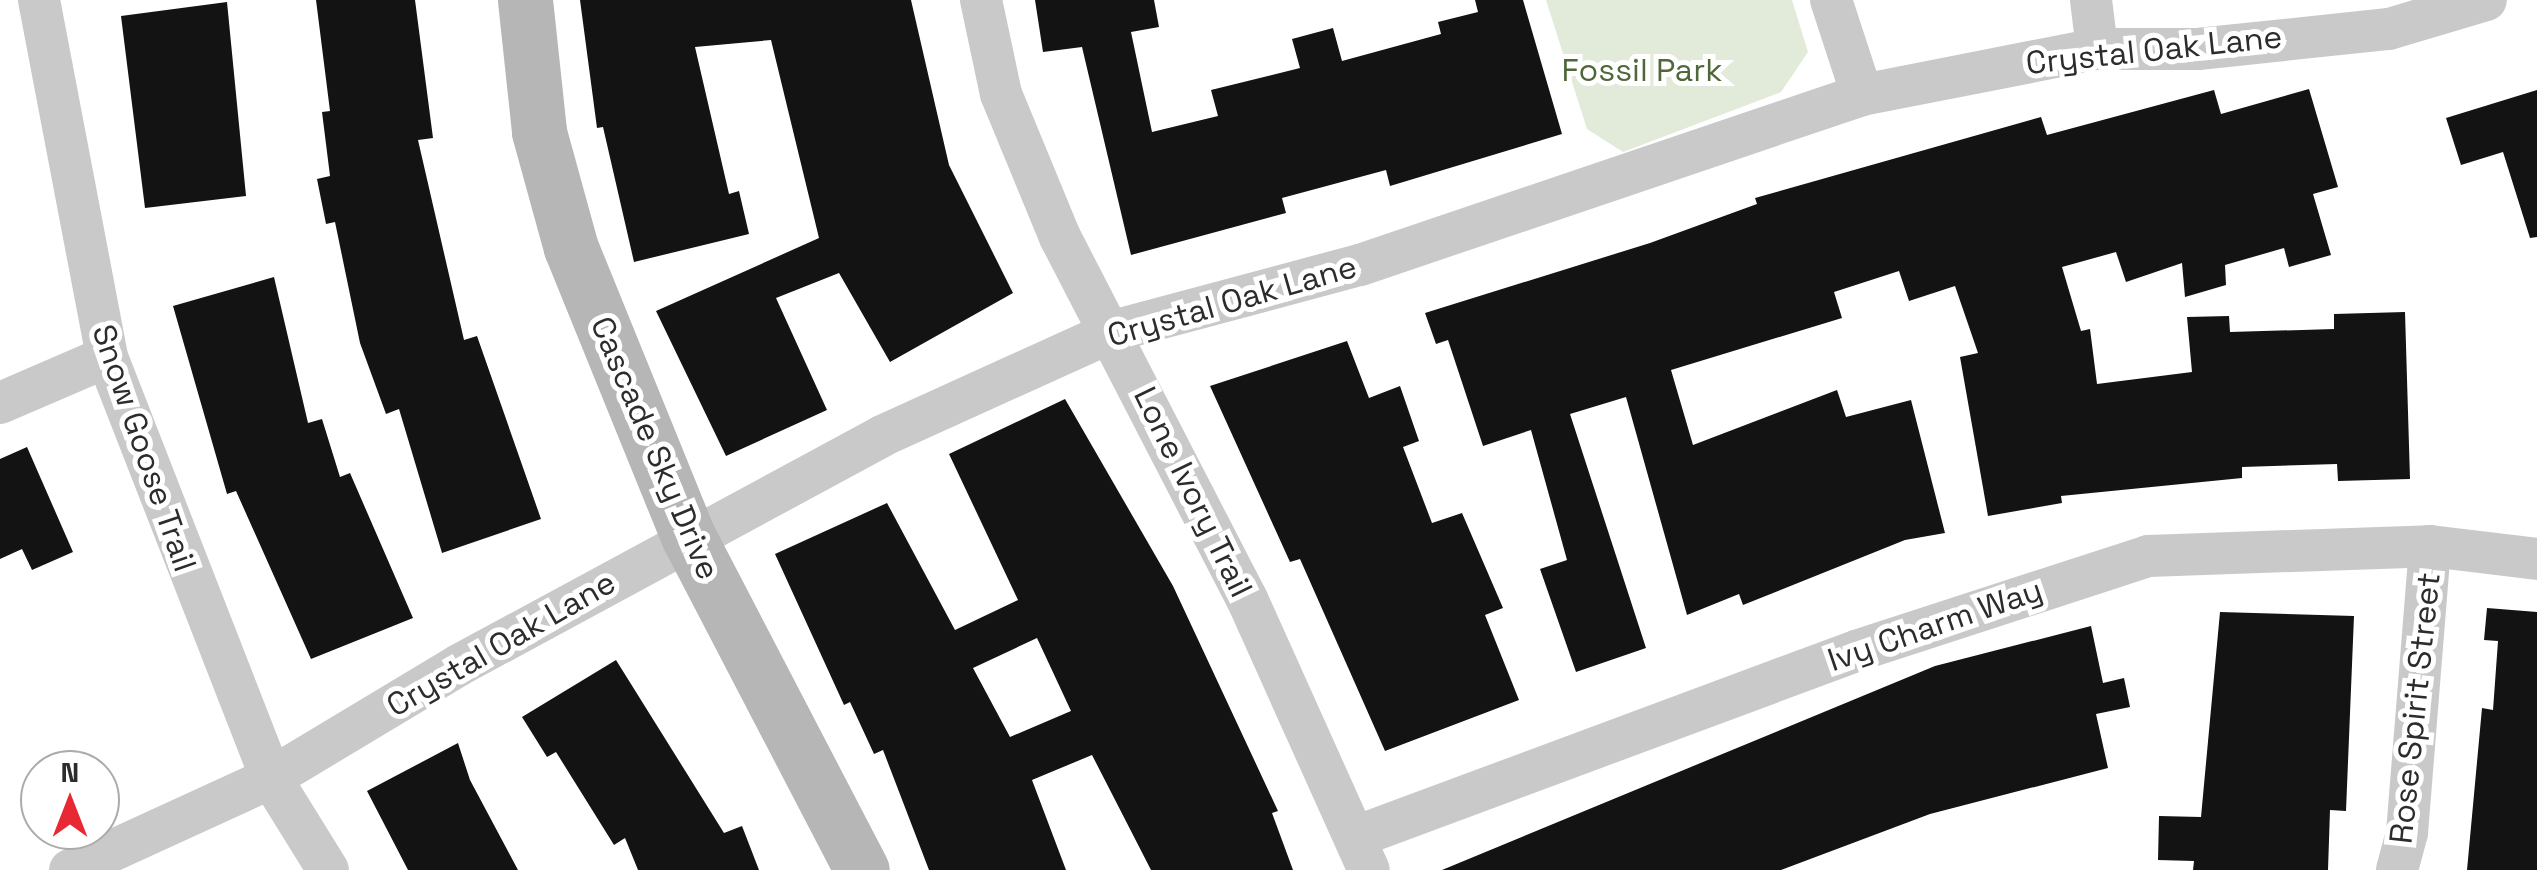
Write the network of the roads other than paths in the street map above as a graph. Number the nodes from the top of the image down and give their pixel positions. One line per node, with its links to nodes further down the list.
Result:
1 (39, 0): 10 (street, Snow Goose Trail)
2 (525, 0): 12 (street, Cascade Sky Drive)
3 (981, 0): 9 (street, Lone Ivory Trail)
4 (1831, 0): 8 (street)
5 (2091, 0): 7 (street)
6 (2486, 0): 7 (street, Crystal Oak Lane)
7 (2097, 49): 8 (street, Crystal Oak Lane)
8 (1862, 96): 9 (street, Crystal Oak Lane)
9 (1113, 331): 12 (street, Crystal Oak Lane); 16 (street, Lone Ivory Trail)
10 (106, 357): 11 (street); 15 (street, Snow Goose Trail)
11 (0, 403)
12 (689, 538): 15 (street, Crystal Oak Lane); 19 (street, Cascade Sky Drive)
13 (2430, 546): 14 (street, Ivy Charm Way); 16 (street, Ivy Charm Way); 20 (street, Rose Spirit Street)
14 (2537, 559)
15 (271, 778): 17 (street, Crystal Oak Lane); 18 (street, Snow Goose Trail)
16 (1364, 853)
17 (70, 870)
18 (328, 870)
19 (862, 870)
20 (2397, 870)

